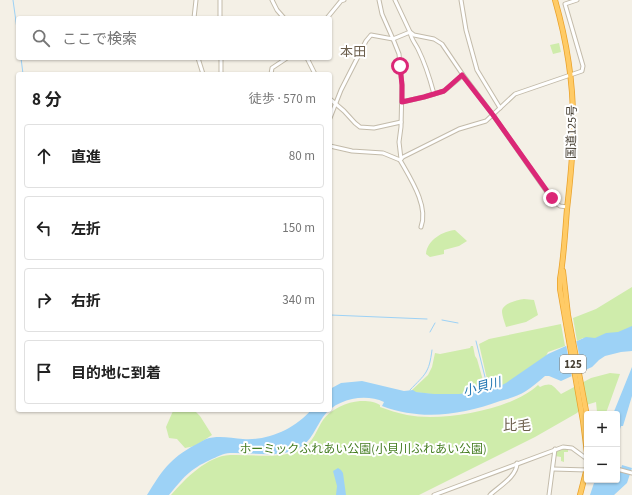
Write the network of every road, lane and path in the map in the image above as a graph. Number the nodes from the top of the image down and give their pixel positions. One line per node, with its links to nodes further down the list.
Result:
1 (196, 0): 11 (street)
2 (220, 0): 12 (street)
3 (272, 0): 13 (street)
4 (344, 0): 14 (street)
5 (378, 0): 16 (street)
6 (400, 0): 10 (street)
7 (461, 0): 31 (street)
8 (555, 0): 26 (highway, 国道125号 / 125)
9 (577, 0): 26 (street)
10 (395, 1): 15 (street)
11 (194, 16)
12 (220, 16)
13 (282, 16)
14 (329, 16)
15 (410, 32): 16 (street); 25 (street); 27 (street)
16 (393, 39): 29 (street); 30 (street)
17 (199, 60): 21 (street)
18 (221, 60): 22 (street)
19 (285, 60): 23 (street)
20 (309, 60): 24 (street)
21 (202, 72)
22 (221, 72)
23 (272, 72)
24 (314, 72)
25 (462, 75): 27 (street); 33 (street)
26 (570, 76): 31 (street); 37 (highway, 国道125号 / 125)
27 (434, 94): 29 (street)
28 (332, 101): 30 (street)
29 (402, 102): 34 (street)
30 (335, 103): 32 (street); 34 (street)
31 (500, 108): 33 (street)
32 (332, 112)
33 (493, 115): 36 (street); 37 (street)
34 (401, 122): 36 (street)
35 (332, 146): 36 (street)
36 (401, 159): 38 (street)
37 (567, 207): 39 (highway, 国道125号 / 125)
38 (421, 227)
39 (584, 411)
40 (555, 449): 41 (street); 42 (street); 43 (street)
41 (584, 457)
42 (517, 463): 48 (street); 49 (street)
43 (553, 469): 44 (street); 50 (street)
44 (584, 469)
45 (620, 471): 46 (street)
46 (632, 474)
47 (584, 480): 51 (highway)
48 (434, 495)
49 (490, 495)
50 (549, 495)
51 (580, 495)

